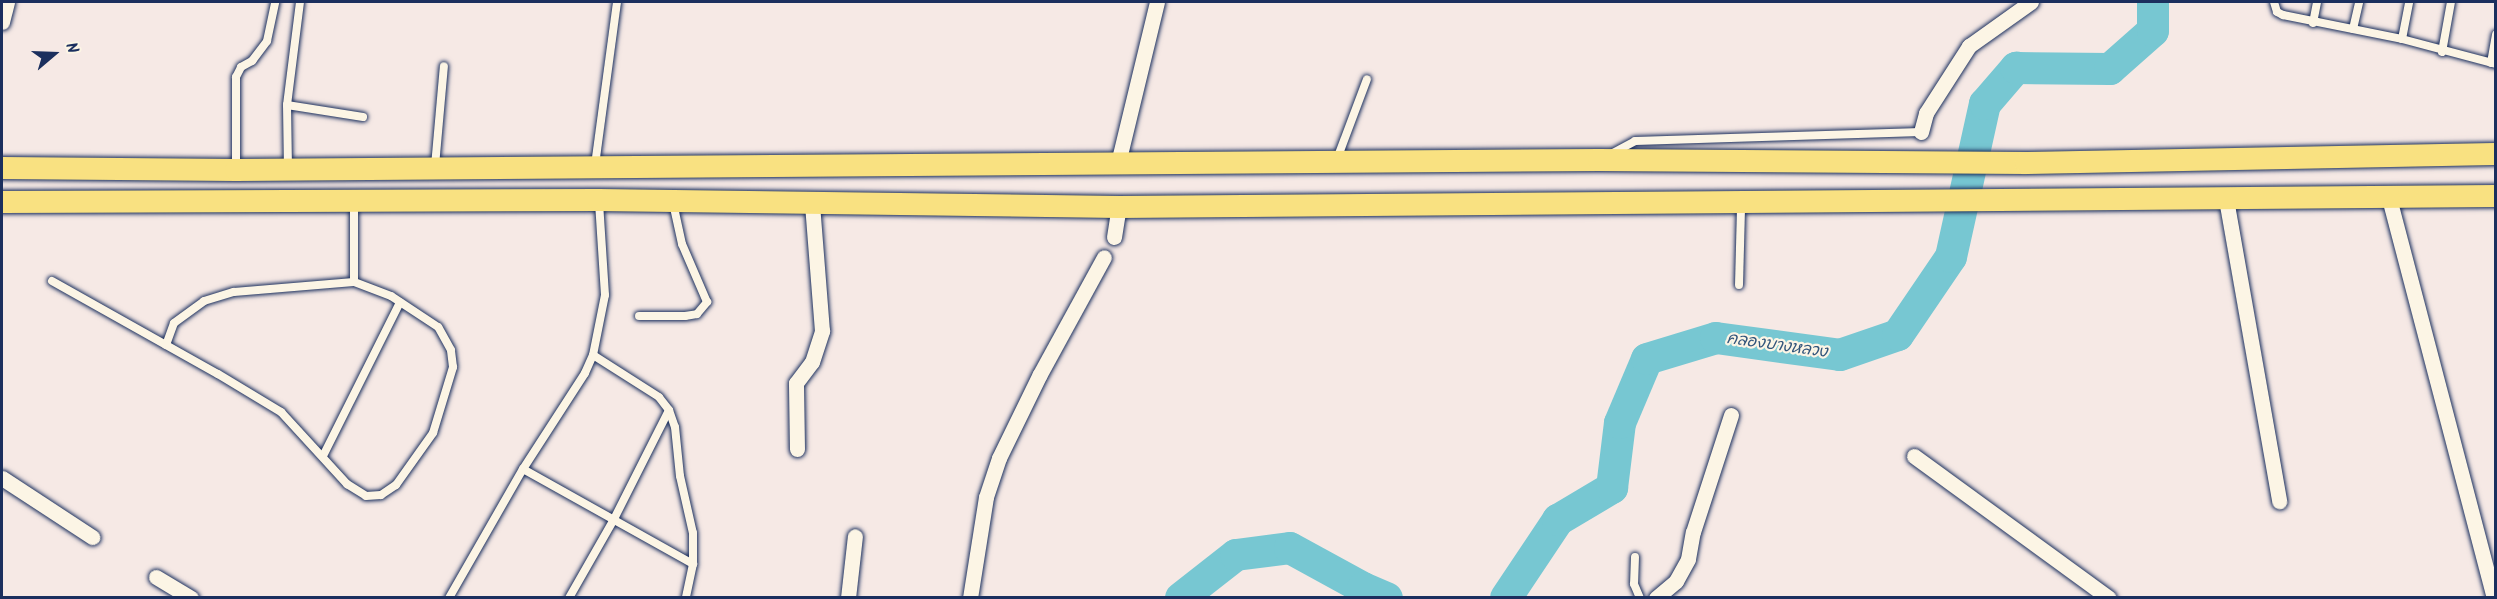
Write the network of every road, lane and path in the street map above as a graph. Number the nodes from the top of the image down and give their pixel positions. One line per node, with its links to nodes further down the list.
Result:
1 (7, 2): 12 (street)
2 (275, 2): 33 (lane)
3 (300, 2): 21 (lane)
4 (617, 2): 28 (lane)
5 (1157, 2): 27 (street)
6 (2031, 2): 23 (street)
7 (2274, 2): 13 (lane)
8 (2317, 2): 13 (lane)
9 (2359, 2): 14 (lane)
10 (2409, 2): 16 (lane)
11 (2451, 2): 17 (lane)
12 (2, 22)
13 (2313, 23): 14 (lane)
14 (2353, 29): 16 (lane)
15 (2496, 34): 18 (lane)
16 (2402, 39): 17 (lane)
17 (2442, 52): 18 (lane)
18 (2493, 63)
19 (444, 66): 29 (lane)
20 (1367, 79): 26 (lane)
21 (287, 105): 22 (lane); 32 (lane)
22 (363, 117)
23 (1922, 132): 25 (lane)
24 (2496, 154): 25 (main road)
25 (1599, 160): 26 (main road)
26 (1336, 161): 27 (main road)
27 (1118, 163): 28 (main road)
28 (595, 166): 29 (main road)
29 (435, 167): 31 (main road)
30 (2, 168): 33 (main road)
31 (353, 168): 32 (main road); 41 (main road)
32 (288, 169): 33 (main road)
33 (236, 170)
34 (2496, 196): 35 (main road)
35 (2389, 198): 37 (main road); 76 (street)
36 (599, 200): 38 (main road); 41 (main road); 52 (lane)
37 (2226, 200): 39 (main road); 60 (street)
38 (673, 201): 42 (main road); 50 (lane)
39 (1741, 201): 43 (main road); 48 (lane)
40 (2, 202): 41 (main road)
41 (354, 202): 47 (lane)
42 (812, 204): 43 (main road); 55 (street)
43 (1119, 207): 44 (street)
44 (1114, 237)
45 (1104, 257): 72 (street)
46 (52, 281): 51 (lane)
47 (354, 282): 49 (lane); 51 (lane)
48 (1739, 285)
49 (400, 302): 56 (lane); 56 (lane)
50 (639, 316)
51 (166, 345): 56 (lane)
52 (593, 355): 53 (lane); 58 (lane)
53 (669, 410): 61 (lane); 65 (lane)
54 (1731, 415): 74 (street)
55 (797, 449)
56 (323, 456)
57 (1914, 456): 75 (street)
58 (523, 469): 61 (lane); 68 (lane)
59 (2, 478): 63 (street)
60 (2278, 501)
61 (613, 521): 65 (lane); 69 (lane)
62 (855, 536): 71 (street)
63 (93, 537)
64 (1635, 557): 73 (lane)
65 (693, 564): 70 (lane)
66 (156, 577): 67 (street)
67 (191, 597)
68 (449, 597)
69 (569, 597)
70 (686, 597)
71 (848, 597)
72 (970, 597)
73 (1640, 597)
74 (1656, 597)
75 (2109, 597)
76 (2494, 597)

